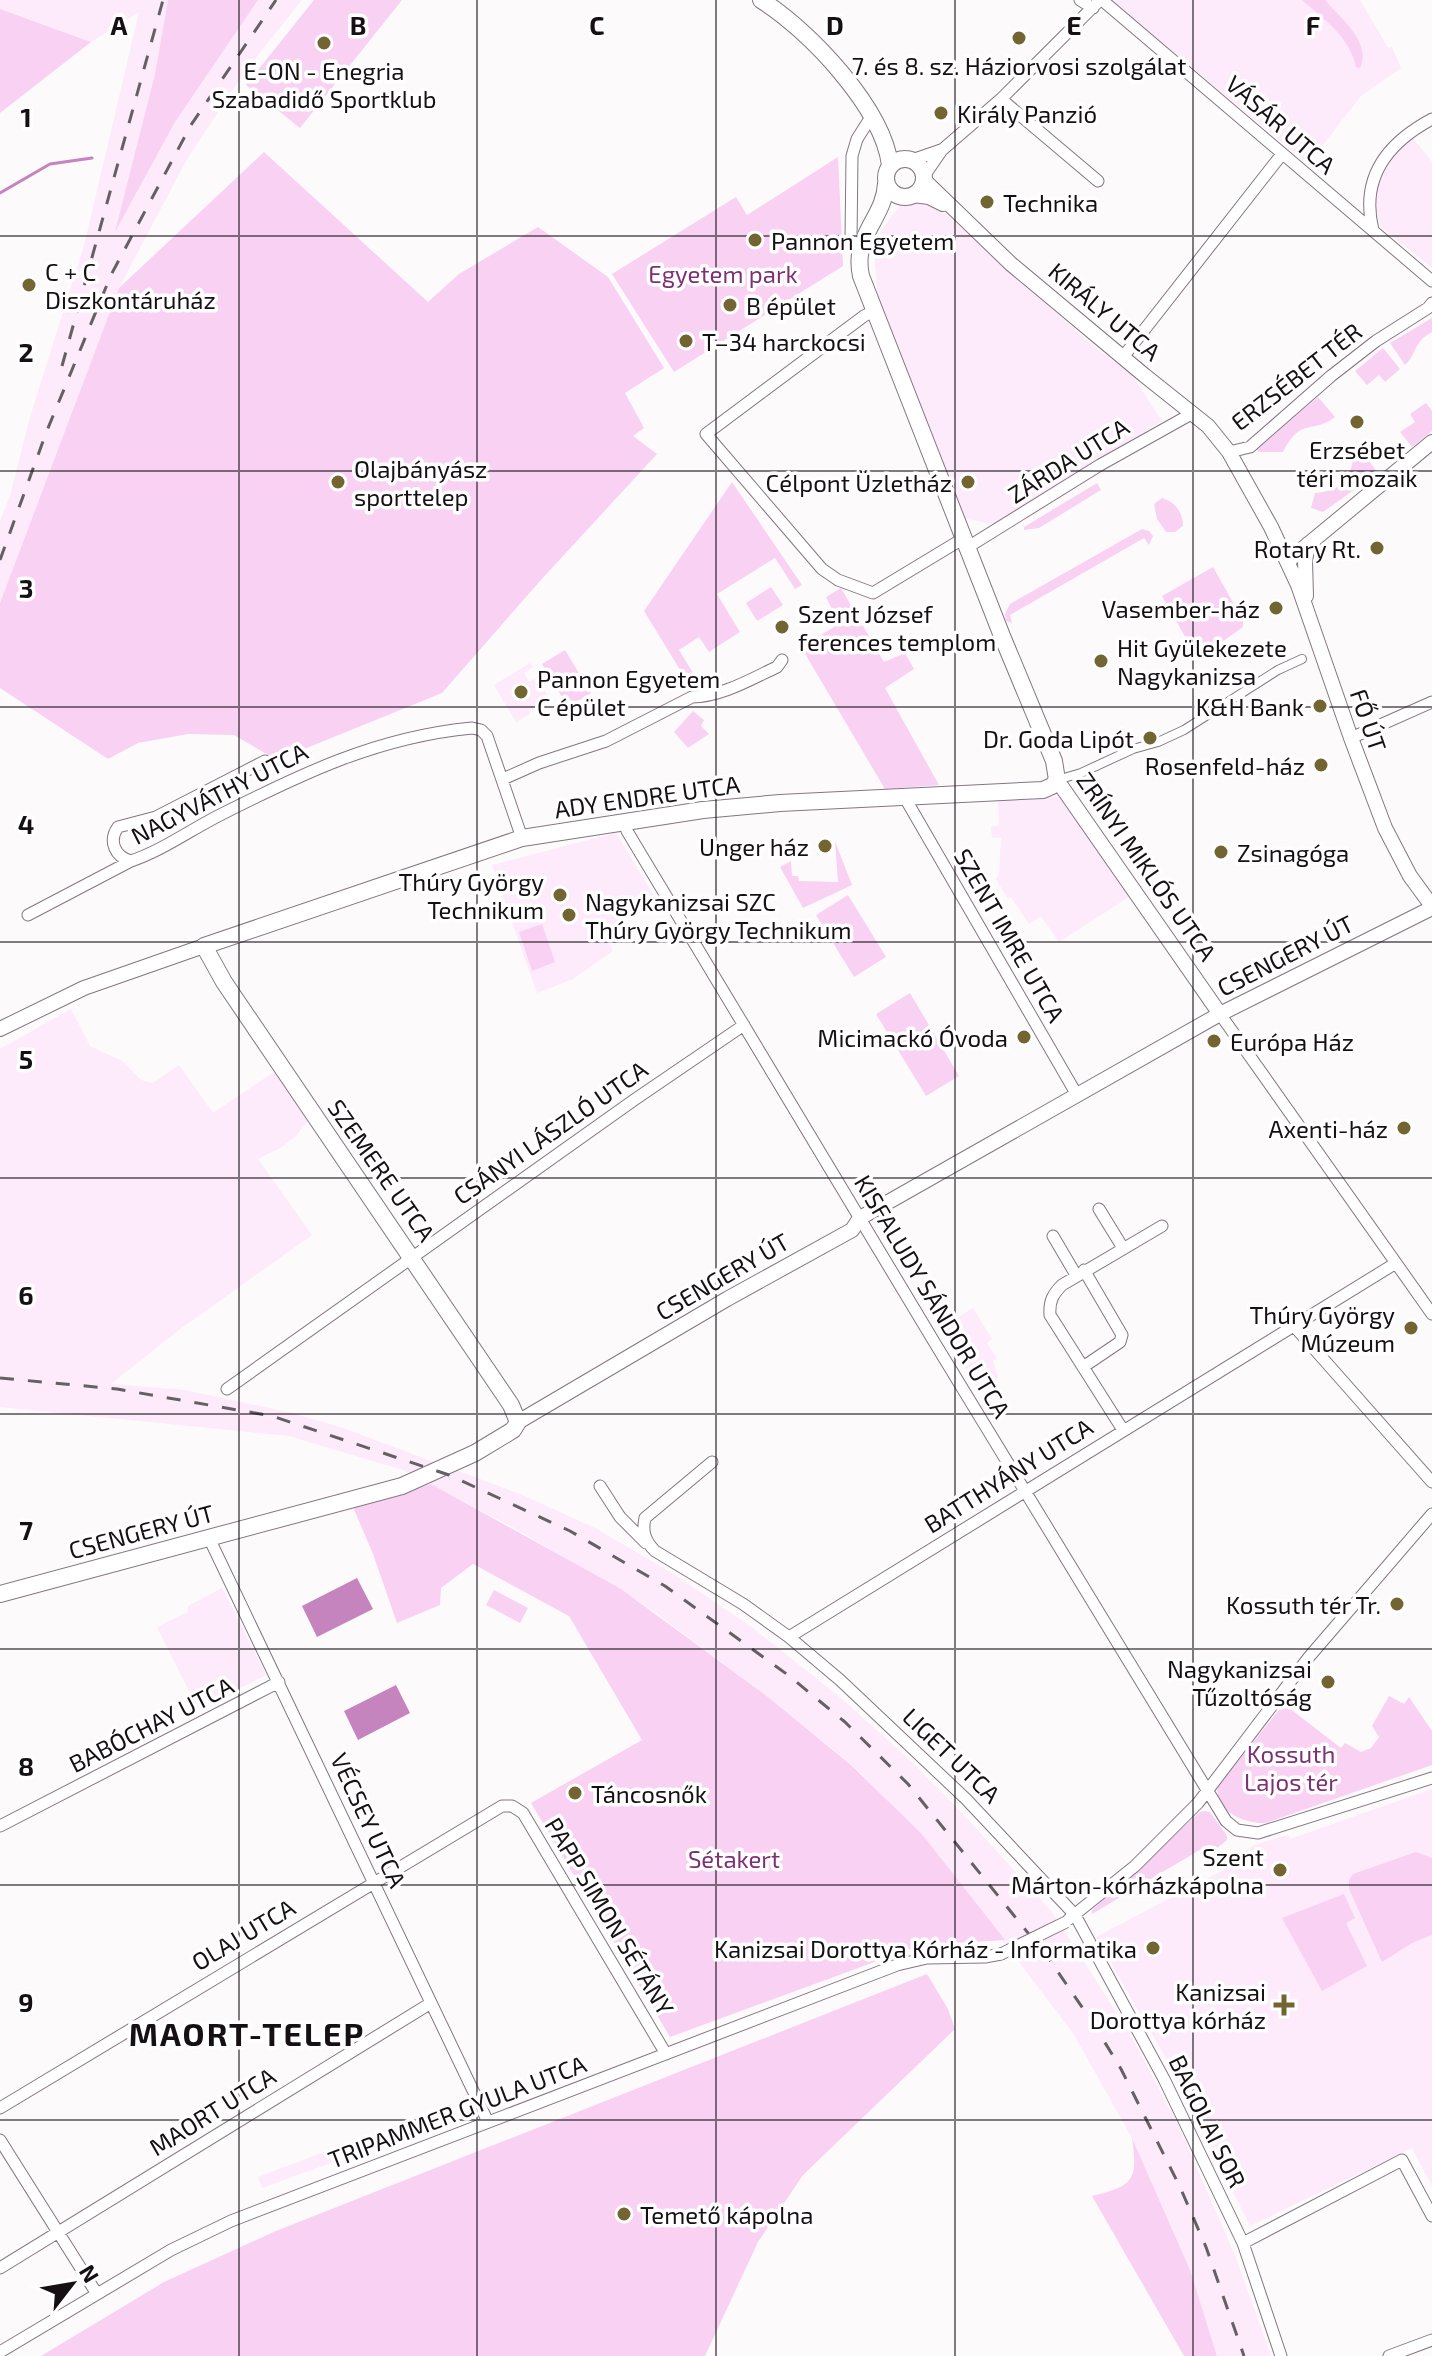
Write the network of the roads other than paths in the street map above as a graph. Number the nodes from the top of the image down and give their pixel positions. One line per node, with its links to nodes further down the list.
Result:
1 (761, 0): 6 (main road)
2 (1080, 0): 3 (street, VÁSÁR UTCA)
3 (1098, 3): 4 (street); 9 (street, VÁSÁR UTCA)
4 (1001, 99): 8 (street); 13 (street)
5 (1432, 119): 18 (street)
6 (867, 123): 7 (main road); 19 (street)
7 (882, 135): 10 (main road); 11 (main road)
8 (942, 150): 10 (street); 12 (street)
9 (1282, 154): 18 (street, VÁSÁR UTCA); 23 (street)
10 (909, 159): 11 (main road); 12 (main road)
11 (890, 165): 14 (main road)
12 (924, 178): 15 (main road); 16 (street, KIRÁLY UTCA)
13 (1098, 181)
14 (886, 183): 15 (main road); 17 (main road)
15 (907, 196): 16 (street, KIRÁLY UTCA); 17 (main road)
16 (950, 207): 23 (street, KIRÁLY UTCA)
17 (873, 222): 19 (main road)
18 (1373, 231): 20 (street, VÁSÁR UTCA)
19 (860, 251): 22 (main road, ZRÍNYI MIKLÓS UTCA)
20 (1432, 281)
21 (1432, 303): 26 (street, ERZSÉBET TÉR)
22 (874, 311): 28 (main road, ZRÍNYI MIKLÓS UTCA); 28 (street, ZÁRDA UTCA)
23 (1123, 357): 24 (street, KIRÁLY UTCA)
24 (1193, 413): 26 (street, KIRÁLY UTCA); 28 (street, ZÁRDA UTCA)
25 (1432, 442): 29 (street)
26 (1229, 452): 27 (street, ERZSÉBET TÉR)
27 (1278, 541): 30 (street, FŐ ÚT)
28 (966, 542): 38 (main road, ZRÍNYI MIKLÓS UTCA)
29 (1308, 544): 30 (street); 31 (street)
30 (1288, 561): 31 (street, FŐ ÚT)
31 (1306, 604): 35 (street, FŐ ÚT)
32 (1302, 659): 38 (street, ADY ENDRE UTCA)
33 (782, 660): 37 (street)
34 (1432, 702): 35 (street)
35 (1351, 738): 43 (street, FŐ ÚT)
36 (265, 761): 42 (street, NAGYVÁTHY UTCA)
37 (503, 779): 41 (street); 42 (street, NAGYVÁTHY UTCA)
38 (1057, 780): 39 (main road, ADY ENDRE UTCA); 46 (street, ZRÍNYI MIKLÓS UTCA)
39 (905, 798): 40 (main road, ADY ENDRE UTCA); 49 (street, SZENT IMRE UTCA)
40 (627, 822): 41 (main road, ADY ENDRE UTCA); 47 (street, KISFALUDY SÁNDOR UTCA)
41 (522, 838): 45 (main road, ADY ENDRE UTCA)
42 (131, 861): 44 (street)
43 (1432, 907): 46 (street, CSENGERY ÚT)
44 (28, 915)
45 (204, 946): 48 (street, ADY ENDRE UTCA); 55 (main road, SZEMERE UTCA)
46 (1220, 1014): 49 (street, CSENGERY ÚT); 56 (street, ZRÍNYI MIKLÓS UTCA)
47 (744, 1025): 51 (street, KISFALUDY SÁNDOR UTCA); 55 (street, CSÁNYI LÁSZLÓ UTCA)
48 (0, 1029)
49 (1077, 1095): 51 (street, CSENGERY ÚT)
50 (1099, 1209): 54 (street)
51 (860, 1218): 62 (street, CSENGERY ÚT); 67 (street, KISFALUDY SÁNDOR UTCA)
52 (1162, 1226): 54 (street)
53 (1053, 1236): 57 (street)
54 (1123, 1248): 57 (street)
55 (413, 1257): 61 (street, CSÁNYI LÁSZLÓ UTCA); 62 (main road, SZEMERE UTCA)
56 (1396, 1263): 58 (street, ZRÍNYI MIKLÓS UTCA); 59 (street, BATTHYÁNY UTCA)
57 (1080, 1272): 60 (street); 60 (street)
58 (1432, 1314)
59 (1294, 1326): 63 (street, BATTHYÁNY UTCA); 65 (street)
60 (1083, 1367): 63 (street)
61 (227, 1389)
62 (518, 1422): 69 (main road, CSENGERY ÚT)
63 (1123, 1430): 67 (street, BATTHYÁNY UTCA)
64 (712, 1462): 70 (street)
65 (1432, 1482)
66 (600, 1486): 70 (street)
67 (1025, 1490): 72 (street, BATTHYÁNY UTCA); 75 (street, KISFALUDY SÁNDOR UTCA)
68 (1432, 1514): 75 (street)
69 (209, 1538): 71 (main road, CSENGERY ÚT); 73 (street, VÉCSEY UTCA)
70 (647, 1543): 72 (street)
71 (0, 1594)
72 (789, 1637): 79 (street, LIGET UTCA)
73 (279, 1682): 77 (street, BABÓCHAY UTCA); 78 (street, VÉCSEY UTCA)
74 (1432, 1778): 75 (street, KISFALUDY SÁNDOR UTCA)
75 (1206, 1791): 79 (street)
76 (512, 1806): 78 (street, OLAJ UTCA); 81 (street, PAPP SIMON SÉTÁNY)
77 (0, 1826)
78 (374, 1881): 80 (street, VÉCSEY UTCA); 82 (street, OLAJ UTCA)
79 (1070, 1918): 81 (street, TRIPAMMER GYULA UTCA, bridge); 87 (street, BAGOLAI SOR)
80 (431, 2003): 83 (street, VÉCSEY UTCA); 86 (street, MAORT UTCA)
81 (666, 2054): 83 (street, TRIPAMMER GYULA UTCA)
82 (0, 2108)
83 (488, 2122): 89 (street, TRIPAMMER GYULA UTCA)
84 (0, 2140): 86 (street)
85 (1432, 2216): 87 (street)
86 (58, 2232): 88 (street); 89 (street)
87 (1243, 2243): 92 (street, BAGOLAI SOR)
88 (0, 2268)
89 (97, 2294): 91 (street, TRIPAMMER GYULA UTCA)
90 (1432, 2340): 93 (street)
91 (0, 2352)
92 (1281, 2356)
93 (1389, 2356)

